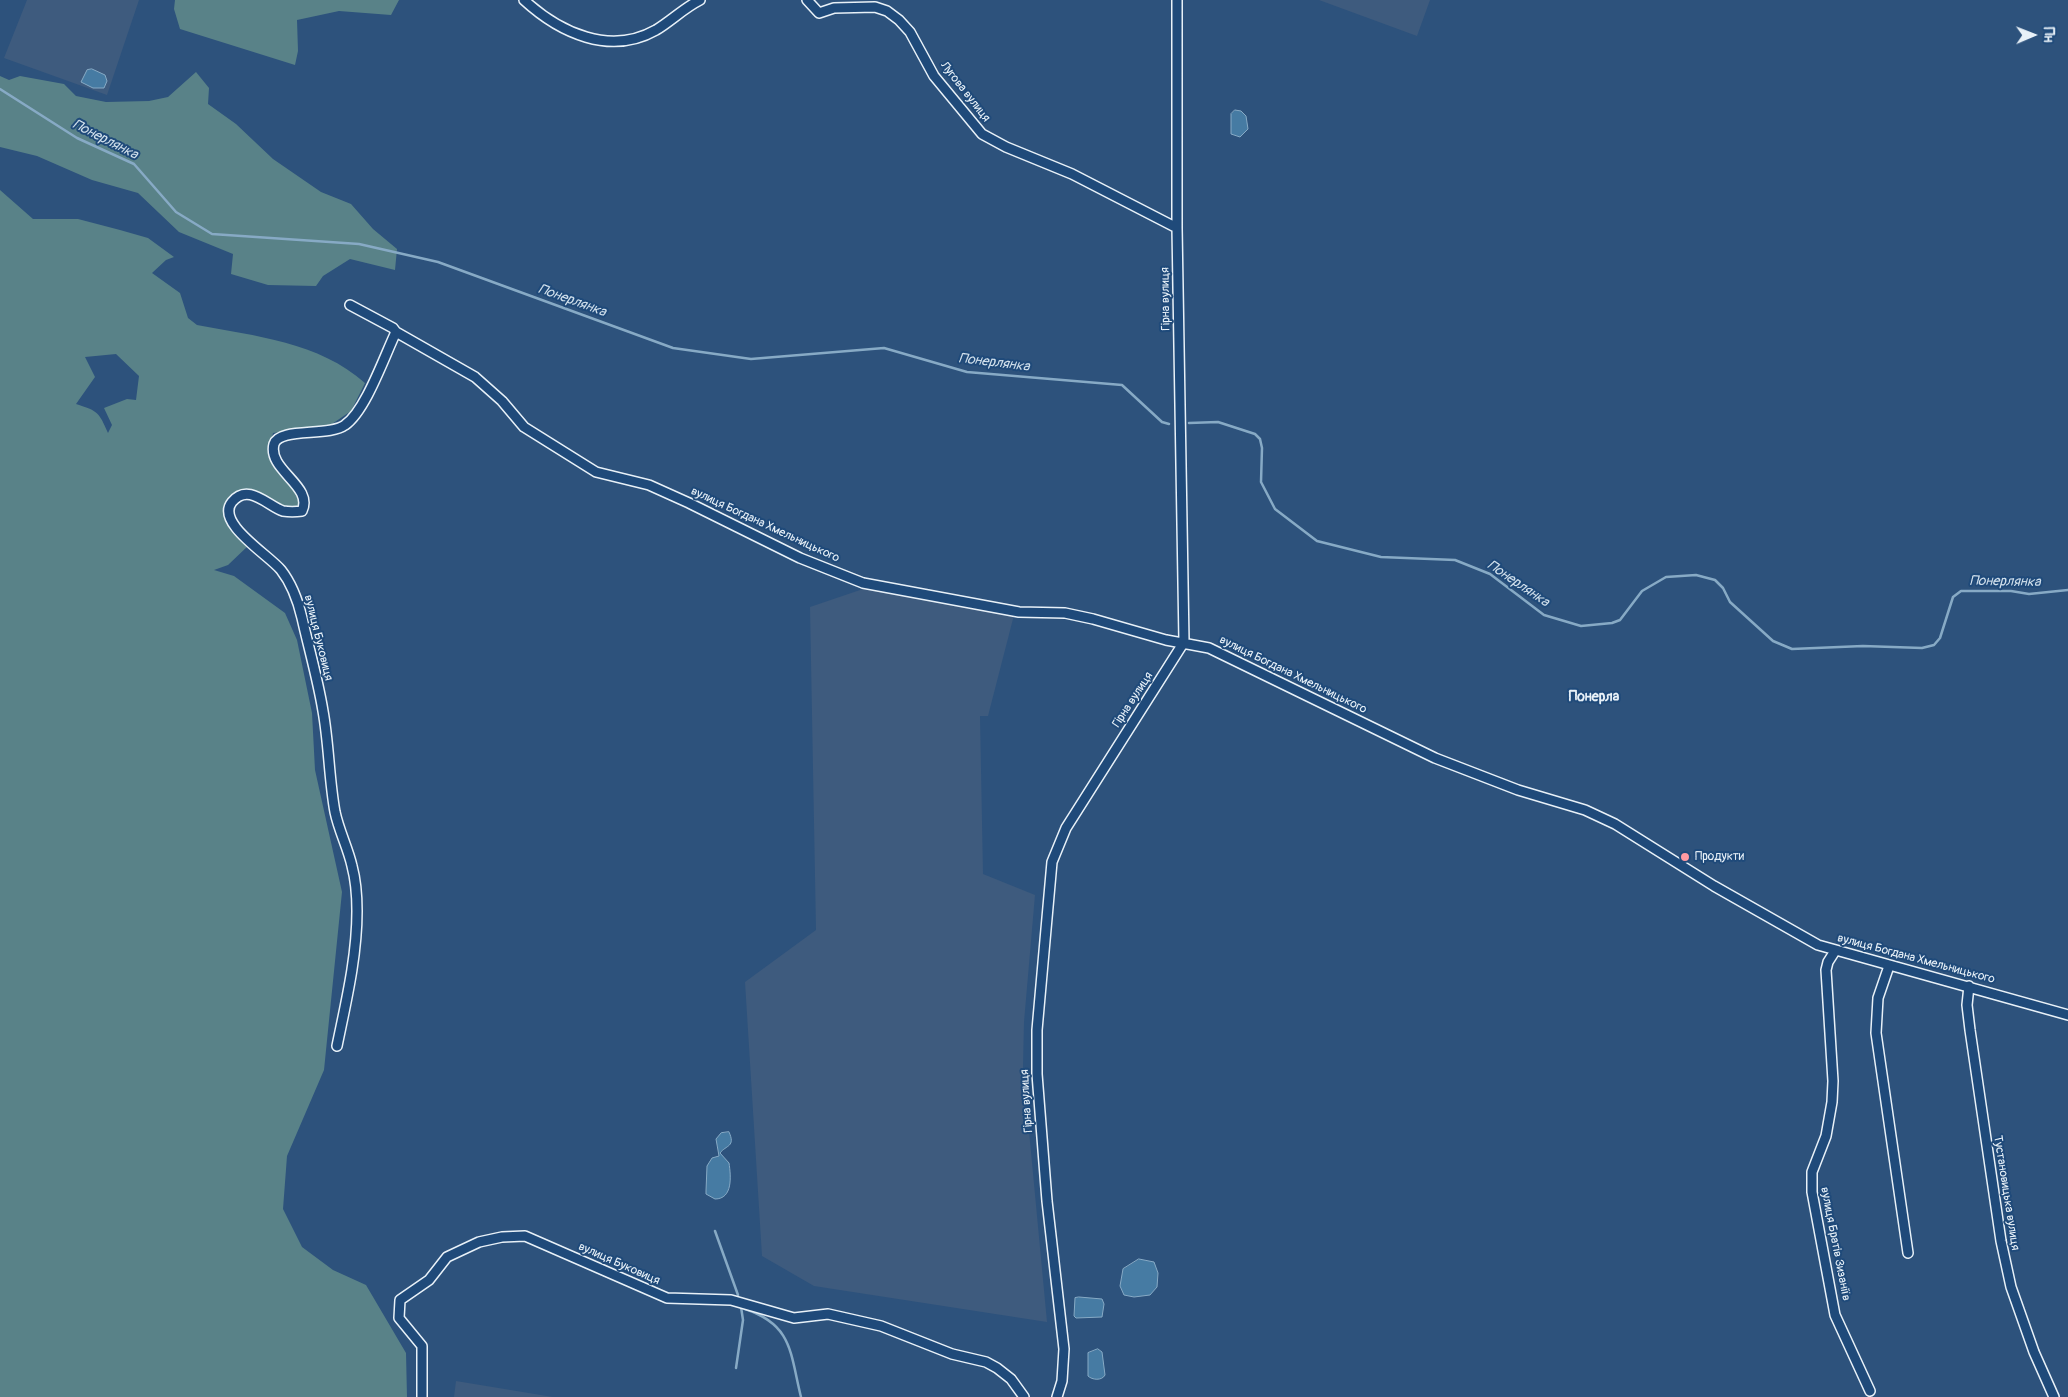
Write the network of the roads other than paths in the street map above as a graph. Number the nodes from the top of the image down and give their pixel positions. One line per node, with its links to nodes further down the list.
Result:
1 (524, 0): 2 (street)
2 (700, 0)
3 (807, 0): 5 (street, Лугова вулиця)
4 (1177, 0): 5 (street, Гірна вулиця)
5 (1177, 228): 8 (street, Гірна вулиця)
6 (350, 305): 7 (street, вулиця Богдана Хмельницького)
7 (396, 332): 8 (street, вулиця Богдана Хмельницького); 13 (street, вулиця Буковиця)
8 (1184, 642): 9 (street, вулиця Богдана Хмельницького); 18 (street, Гірна вулиця)
9 (1835, 951): 10 (street, вулиця Богдана Хмельницького); 15 (street, вулиця Братів Зизаніїв)
10 (1889, 966): 11 (street, вулиця Богдана Хмельницького); 14 (street)
11 (1969, 986): 12 (street, вулиця Богдана Хмельницького); 19 (street, Тустановицька вулиця)
12 (2068, 1015)
13 (337, 1046)
14 (1908, 1253)
15 (1870, 1391)
16 (422, 1397): 17 (street, вулиця Буковиця)
17 (1024, 1397)
18 (1057, 1397)
19 (2054, 1397)

